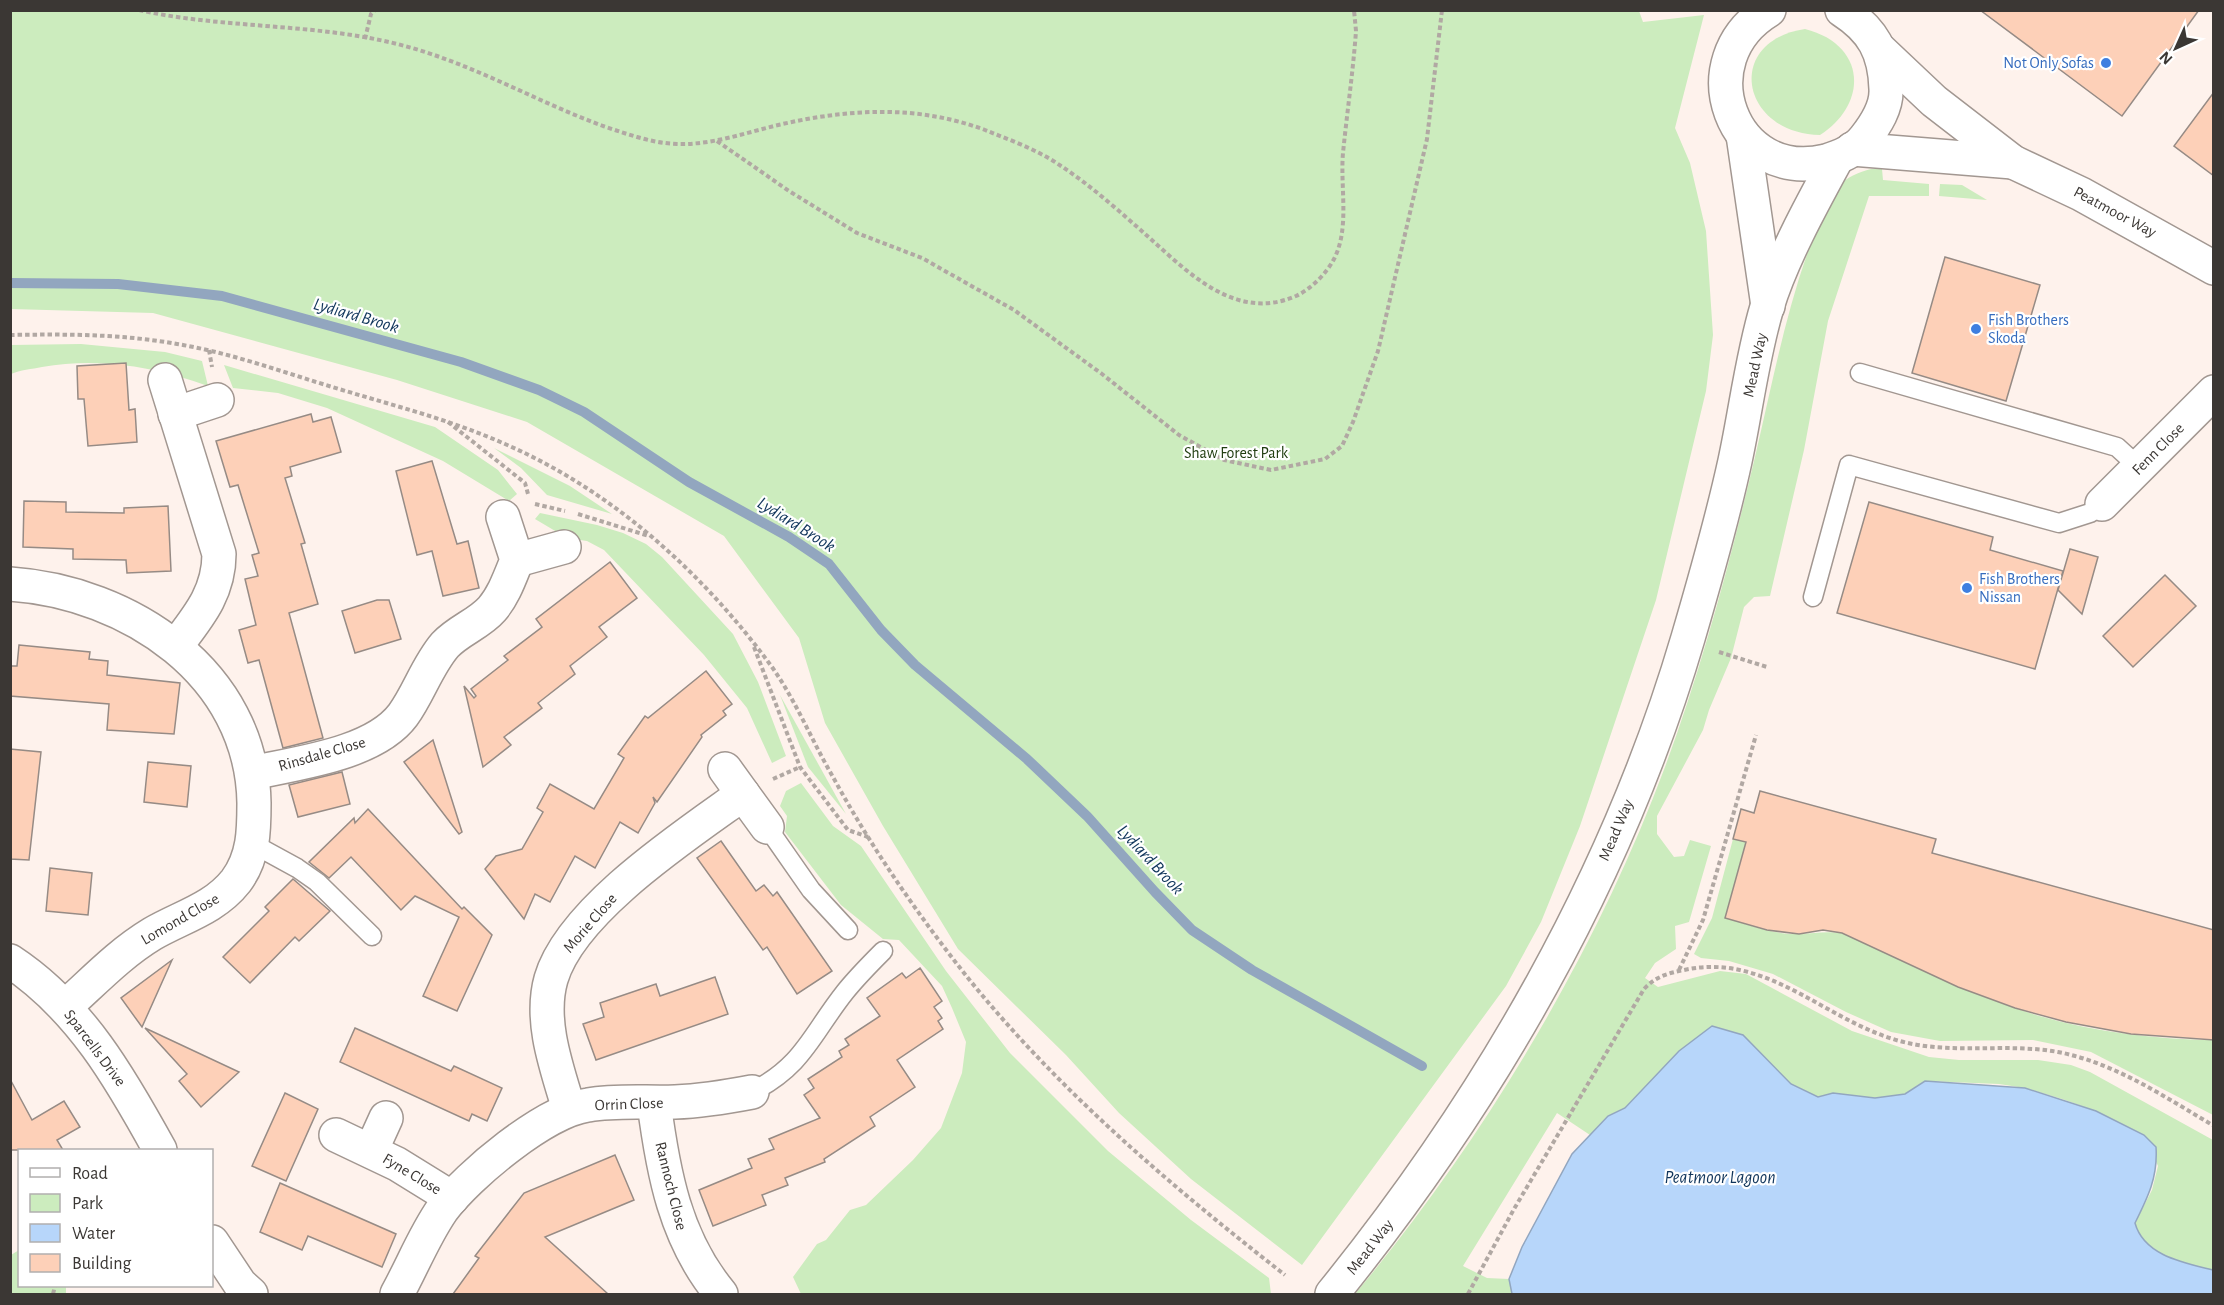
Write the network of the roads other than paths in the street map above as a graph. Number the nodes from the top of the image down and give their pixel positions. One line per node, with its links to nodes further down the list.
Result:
1 (1842, 10): 3 (street, Peatmoor Way)
2 (1768, 11): 4 (street)
3 (1873, 32): 5 (street, Mead Way); 6 (street, Peatmoor Way)
4 (1743, 135): 5 (street, Peatmoor Way); 8 (street, Mead Way)
5 (1844, 154): 6 (street, Peatmoor Way); 8 (street, Mead Way)
6 (2013, 162): 7 (street, Peatmoor Way)
7 (2214, 268)
8 (1768, 306): 42 (street, Mead Way)
9 (1860, 373): 14 (lane)
10 (165, 380): 13 (street)
11 (2214, 392): 14 (street, Fenn Close)
12 (217, 400): 13 (street)
13 (175, 414): 21 (street)
14 (2140, 468): 15 (street, Fenn Close)
15 (2102, 504): 20 (lane)
16 (517, 510): 18 (street)
17 (564, 548): 18 (street)
18 (517, 560): 22 (street, Rinsdale Close)
19 (10, 584): 21 (street, Lomond Close)
20 (1813, 597)
21 (176, 646): 22 (street, Lomond Close)
22 (252, 773): 24 (street, Lomond Close)
23 (767, 827): 25 (lane, Morie Close); 32 (street, Morie Close)
24 (253, 844): 26 (lane); 29 (street, Lomond Close)
25 (848, 930)
26 (372, 936)
27 (883, 951): 30 (lane, Orrin Close)
28 (10, 961): 29 (street, Sparcells Drive)
29 (65, 1007): 35 (street, Sparcells Drive)
30 (752, 1092): 31 (street, Orrin Close)
31 (654, 1103): 32 (street, Orrin Close); 41 (street, Rannoch Close)
32 (569, 1109): 37 (street, Orrin Close)
33 (386, 1118): 36 (street, Fyne Close)
34 (336, 1135): 36 (street, Fyne Close)
35 (159, 1149)
36 (371, 1151): 37 (street, Fyne Close)
37 (452, 1198): 40 (street, Orrin Close)
38 (213, 1244): 39 (street)
39 (244, 1292)
40 (397, 1294)
41 (721, 1294)
42 (1332, 1294)

